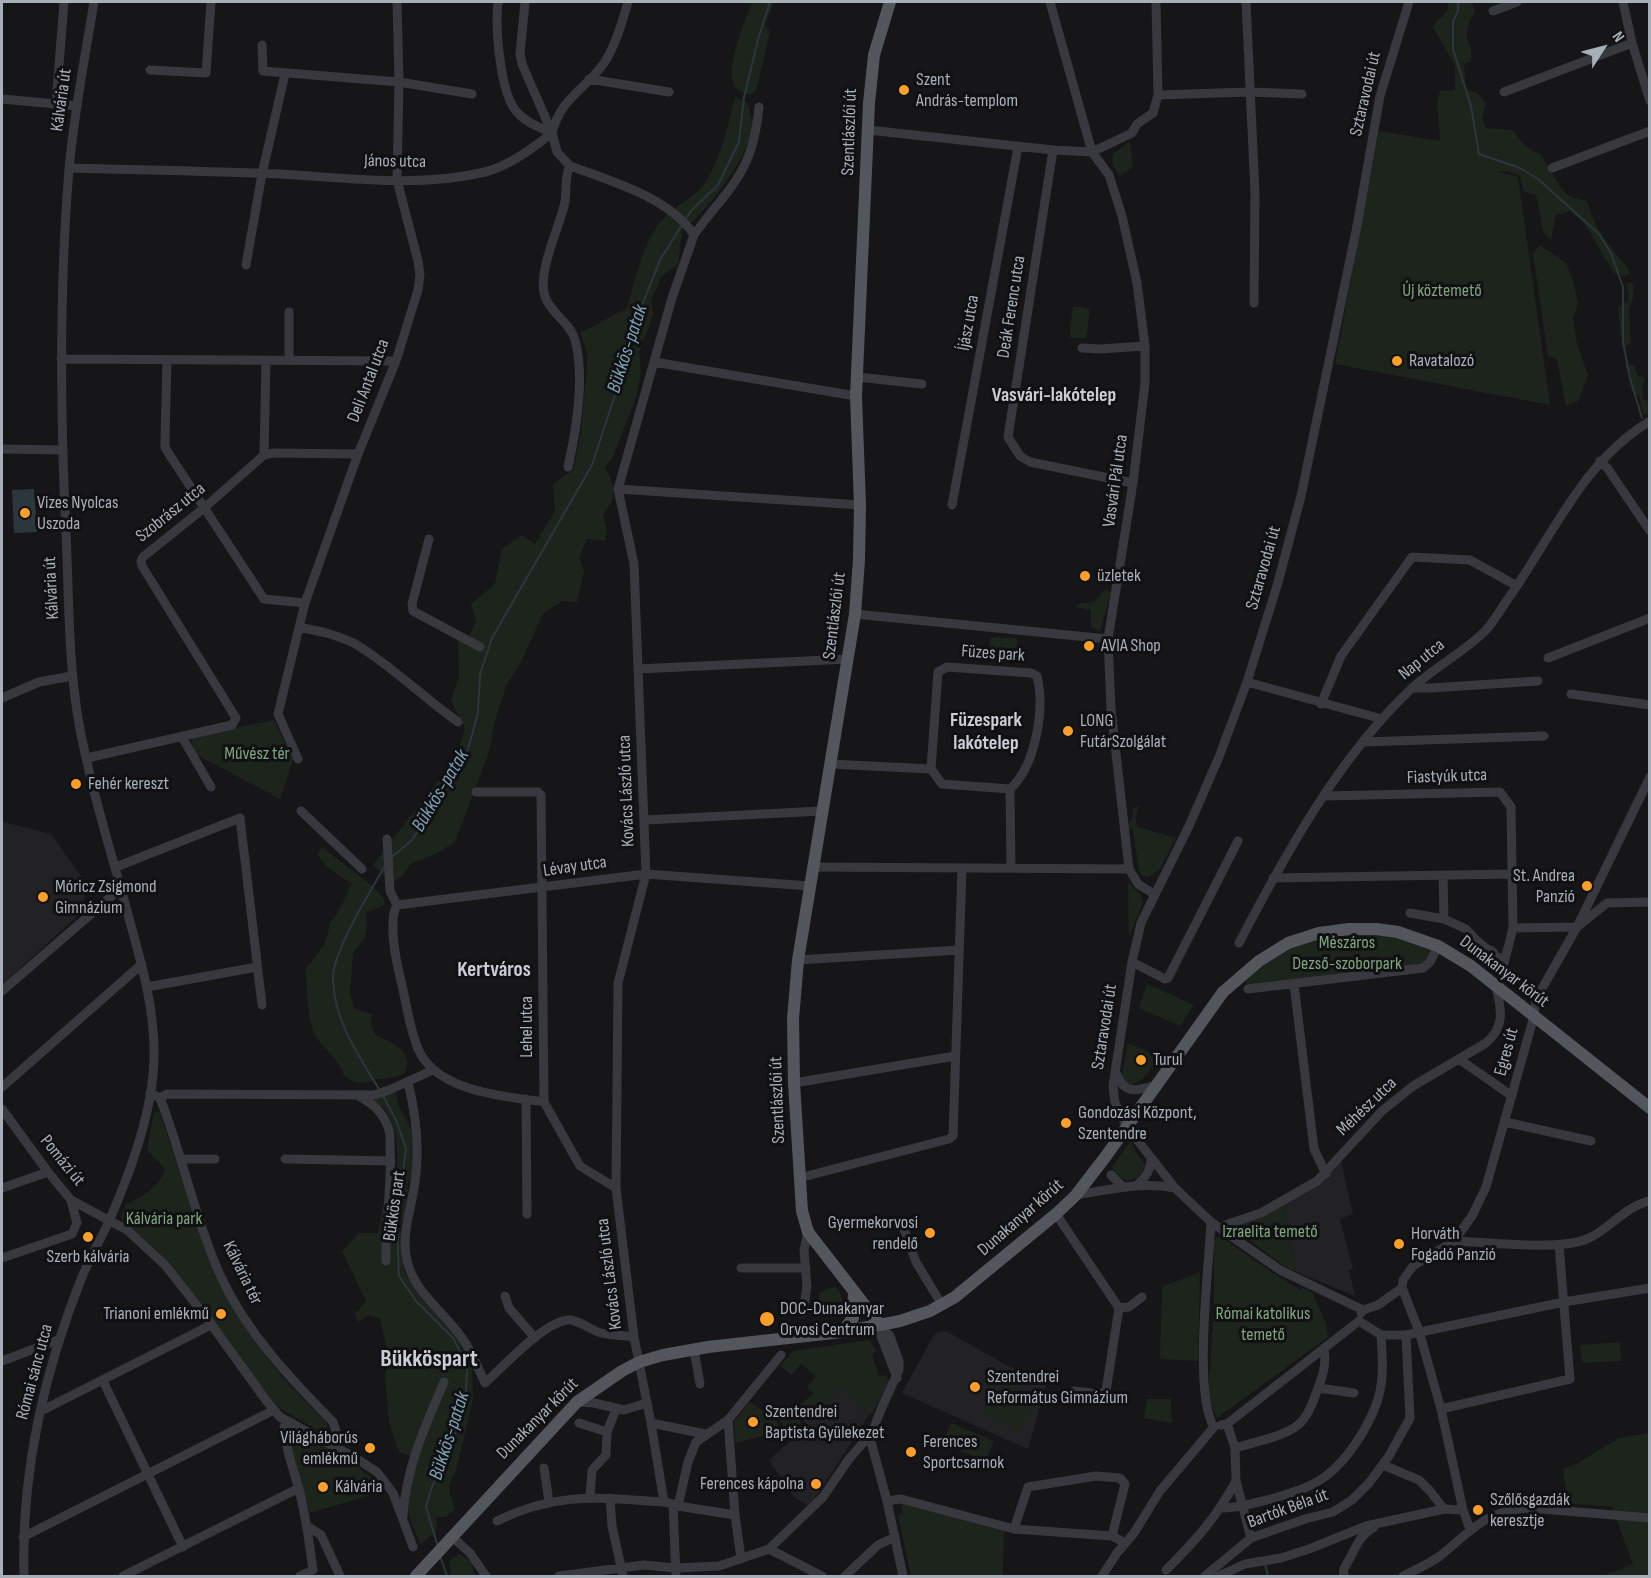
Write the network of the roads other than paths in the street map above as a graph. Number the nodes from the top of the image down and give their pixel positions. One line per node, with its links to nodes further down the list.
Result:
1 (64, 2): 30 (street)
2 (94, 2): 31 (street, Kálvária út)
3 (211, 2): 18 (street)
4 (398, 2): 21 (street, Deli Antal utca)
5 (498, 2): 35 (street)
6 (525, 2): 35 (street)
7 (628, 2): 20 (street)
8 (890, 2): 33 (main road, Szentlászlói út)
9 (1050, 2): 38 (street, Vasvári Pál utca)
10 (1156, 2): 27 (street)
11 (1246, 2): 23 (street)
12 (1409, 2): 85 (street, Sztaravodai út)
13 (1517, 2): 15 (street)
14 (1623, 2): 16 (street)
15 (1493, 11)
16 (1632, 43): 24 (street); 29 (street)
17 (262, 45): 19 (street)
18 (150, 70)
19 (285, 74): 21 (street); 42 (street)
20 (589, 79): 22 (street); 35 (street)
21 (399, 82): 25 (street); 43 (street, Deli Antal utca)
22 (669, 92)
23 (1250, 92): 26 (street); 27 (street); 46 (street)
24 (1504, 92)
25 (472, 94)
26 (1302, 94)
27 (1158, 95): 38 (street)
28 (2, 99): 30 (street)
29 (1650, 101)
30 (56, 103): 31 (street)
31 (77, 106): 40 (street, Kálvária út)
32 (759, 107): 44 (street)
33 (868, 130): 36 (street); 56 (main road, Szentlászlói út)
34 (1650, 131): 41 (street)
35 (552, 133): 39 (street); 43 (street, János utca)
36 (1018, 147): 37 (street); 69 (street, Íjász utca)
37 (1053, 150): 38 (street); 66 (street, Deák Ferenc utca)
38 (1092, 152): 48 (street, Vasvári Pál utca)
39 (570, 166): 44 (street); 65 (street)
40 (69, 168): 42 (street, János utca); 50 (street, Kálvária út)
41 (1552, 168)
42 (262, 174): 43 (street, János utca); 45 (street)
43 (397, 180): 54 (street, Deli Antal utca)
44 (692, 231): 55 (street, Kovács László utca)
45 (246, 265)
46 (1254, 303)
47 (289, 312): 53 (street)
48 (1145, 346): 49 (street); 66 (street, Vasvári Pál utca)
49 (1082, 348)
50 (60, 359): 51 (street); 61 (street, Kálvária út)
51 (167, 360): 52 (street); 70 (street)
52 (266, 360): 53 (street); 63 (street)
53 (289, 360): 54 (street)
54 (396, 361): 62 (street, Deli Antal utca)
55 (654, 362): 58 (street); 67 (street, Kovács László utca)
56 (857, 378): 57 (street); 58 (main road, Szentlászlói út)
57 (922, 384)
58 (856, 396): 68 (main road, Szentlászlói út)
59 (1650, 421): 64 (street, Nap utca)
60 (2, 449): 61 (street)
61 (62, 450): 83 (street, Kálvária út)
62 (358, 454): 63 (street); 74 (street, Deli Antal utca)
63 (264, 456): 70 (street, Szobrász utca)
64 (1600, 461): 71 (street); 73 (street, Nap utca)
65 (568, 467)
66 (1133, 483): 78 (street, Vasvári Pál utca)
67 (618, 489): 68 (street); 82 (street, Kovács László utca)
68 (860, 505): 75 (main road, Szentlászlói út)
69 (952, 505)
70 (204, 508): 74 (street); 93 (street, Szobrász utca)
71 (1650, 531)
72 (429, 539): 79 (street)
73 (1516, 586): 86 (street, Nap utca); 89 (street)
74 (305, 603): 77 (street, Deli Antal utca)
75 (855, 614): 78 (street); 81 (main road, Szentlászlói út)
76 (1650, 618): 80 (street)
77 (299, 627): 92 (street); 97 (street, Deli Antal utca)
78 (1108, 639): 115 (street, Vasvári Pál utca)
79 (480, 647)
80 (1548, 658)
81 (848, 659): 82 (street); 98 (main road, Szentlászlói út)
82 (638, 669): 107 (street, Kovács László utca)
83 (72, 675): 88 (street); 96 (street, Kálvária út)
84 (1538, 681): 86 (street)
85 (1247, 682): 89 (street); 123 (street, Sztaravodai út)
86 (1412, 688): 91 (street, Nap utca)
87 (1571, 694): 90 (street)
88 (2, 698)
89 (1321, 704): 91 (street)
90 (1650, 705)
91 (1382, 719): 95 (street, Nap utca)
92 (458, 722)
93 (182, 736): 96 (street); 101 (street)
94 (1544, 736): 95 (street)
95 (1363, 742): 104 (street, Nap utca)
96 (87, 758): 110 (street, Kálvária út)
97 (298, 759)
98 (830, 764): 99 (street); 106 (main road, Szentlászlói út)
99 (931, 769): 102 (street); 102 (street, Füzes park)
100 (1650, 777): 128 (street, Egres út)
101 (211, 787)
102 (1010, 789): 113 (street)
103 (476, 792): 122 (street, Lehel utca)
104 (1324, 796): 117 (street, Fiastyúk utca); 119 (street, Nap utca)
105 (300, 811): 114 (street)
106 (821, 811): 107 (street); 111 (main road, Szentlászlói út)
107 (646, 820): 116 (street, Kovács László utca)
108 (387, 839): 125 (street)
109 (1238, 842): 134 (street)
110 (116, 867): 121 (street, Kálvária út); 136 (street)
111 (813, 867): 112 (street); 120 (main road, Szentlászlói út)
112 (962, 868): 113 (street); 132 (street)
113 (1011, 868): 115 (street)
114 (362, 869)
115 (1129, 869): 123 (street)
116 (646, 874): 120 (street, Lévay utca); 122 (street, Lévay utca); 175 (street, Kovács László utca)
117 (1512, 874): 118 (street); 129 (street, Fiastyúk utca)
118 (1443, 875): 119 (street); 127 (street)
119 (1273, 878): 130 (street, Nap utca)
120 (810, 886): 133 (main road, Szentlászlói út)
121 (121, 888): 135 (street, Kálvária út); 141 (street)
122 (543, 888): 125 (street, Lévay utca); 157 (street, Lehel utca)
123 (1154, 894): 134 (street, Sztaravodai út)
124 (1650, 902): 128 (street)
125 (397, 905): 146 (street)
126 (1410, 913): 127 (street)
127 (1444, 920): 129 (street, Fiastyúk utca)
128 (1577, 927): 129 (street); 143 (street, Egres út)
129 (1513, 928)
130 (1239, 944)
131 (1438, 946): 137 (street); 138 (main road, Dunakanyar körút); 150 (main road, Dunakanyar körút)
132 (959, 950): 133 (street); 144 (street)
133 (798, 960): 149 (main road, Szentlászlói út)
134 (1132, 962): 147 (street, Sztaravodai út)
135 (142, 964): 139 (street, Kálvária út); 151 (street)
136 (257, 967): 139 (street); 142 (street)
137 (1294, 984): 140 (street); 169 (street)
138 (1496, 986): 143 (main road, Dunakanyar körút); 145 (street, Méhész utca)
139 (147, 987): 152 (street, Kálvária út)
140 (1248, 989)
141 (2, 991)
142 (262, 1005)
143 (1533, 1016): 154 (street, Egres út); 158 (main road, Dunakanyar körút)
144 (955, 1056): 149 (street); 171 (street)
145 (1459, 1059): 154 (street); 169 (street, Méhész utca)
146 (433, 1070): 148 (street); 156 (street)
147 (1116, 1071): 150 (street); 161 (street, Sztaravodai út)
148 (408, 1082): 153 (street); 211 (street, Bükkös part)
149 (794, 1083): 171 (main road, Szentlászlói út)
150 (1155, 1085): 161 (main road, Dunakanyar körút)
151 (2, 1087)
152 (150, 1093): 155 (street); 182 (street, Római sánc utca)
153 (355, 1094): 155 (street); 167 (street, Bükkös part)
154 (1512, 1096): 160 (street, Egres út)
155 (160, 1098): 164 (street, Kálvária tér)
156 (526, 1099): 157 (street); 180 (street)
157 (544, 1102): 175 (street, Lehel utca)
158 (1650, 1108)
159 (2, 1109): 168 (street, Pomázi út)
160 (1505, 1122): 162 (street); 187 (street, Egres út)
161 (1127, 1126): 163 (street, Sztaravodai út); 177 (main road, Dunakanyar körút)
162 (1591, 1141)
163 (1151, 1158): 172 (street); 176 (street, Sztaravodai út)
164 (182, 1159): 165 (street); 239 (street, Kálvária tér)
165 (215, 1159)
166 (285, 1159): 167 (street)
167 (391, 1161): 190 (street, Bükkös part)
168 (48, 1172): 174 (street); 178 (street, Pomázi út)
169 (1326, 1174): 185 (street, Méhész utca)
170 (1111, 1175): 173 (street)
171 (799, 1178): 186 (main road, Szentlászlói út)
172 (1137, 1185): 173 (street); 176 (street)
173 (1124, 1187): 177 (street)
174 (2, 1188)
175 (616, 1188): 210 (street, Kovács László utca)
176 (1175, 1188): 183 (street, Sztaravodai út)
177 (1076, 1195): 181 (main road, Dunakanyar körút)
178 (71, 1200): 182 (street, Pomázi út); 189 (street)
179 (1650, 1201): 188 (street)
180 (527, 1214)
181 (1056, 1214): 199 (main road, Dunakanyar körút); 200 (street)
182 (110, 1220): 204 (street); 212 (street, Római sánc utca)
183 (1211, 1222): 185 (street, Sztaravodai út); 235 (street)
184 (903, 1227): 199 (street)
185 (1221, 1228): 201 (street, Sztaravodai út)
186 (808, 1233): 192 (street, Szentlászlói út); 195 (main road, Szentlászlói út)
187 (1454, 1241): 188 (street); 193 (street, Egres út)
188 (1559, 1245): 198 (street)
189 (2, 1258)
190 (386, 1261)
191 (741, 1268): 192 (street)
192 (806, 1268): 202 (street, Szentlászlói út)
193 (1402, 1288): 201 (street); 206 (street)
194 (1650, 1288): 198 (street)
195 (854, 1291): 205 (main road, Szentlászlói út); 207 (main road)
196 (505, 1296): 211 (street)
197 (1142, 1297): 200 (street)
198 (1564, 1302): 206 (street); 227 (street)
199 (942, 1305): 205 (main road, Dunakanyar körút)
200 (1119, 1308): 222 (street)
201 (1363, 1310): 203 (street)
202 (803, 1313)
203 (1359, 1321): 208 (street); 214 (street)
204 (211, 1325): 218 (street); 228 (street)
205 (880, 1325): 207 (main road, Dunakanyar körút); 238 (street)
206 (1419, 1331): 209 (street); 227 (street)
207 (842, 1332): 213 (main road, Dunakanyar körút)
208 (1381, 1335): 209 (street); 252 (street)
209 (1406, 1335): 241 (street, Bartók Béla út)
210 (634, 1337): 211 (street); 217 (street, Kovács László utca)
211 (535, 1338)
212 (58, 1340): 216 (street); 229 (street, Római sánc utca)
213 (694, 1350): 217 (main road, Dunakanyar körút); 220 (street)
214 (1324, 1350): 221 (street); 234 (street)
215 (781, 1355): 230 (street)
216 (2, 1361)
217 (639, 1362): 224 (main road, Dunakanyar körút); 225 (street, Kovács László utca)
218 (103, 1381): 229 (street); 243 (street)
219 (444, 1382): 259 (street)
220 (700, 1384)
221 (1318, 1388): 223 (street); 240 (street)
222 (1074, 1391)
223 (1354, 1393)
224 (577, 1402): 226 (street); 268 (main road, Dunakanyar körút)
225 (647, 1403): 226 (street); 232 (street, Kovács László utca)
226 (616, 1409): 236 (street)
227 (1441, 1409): 255 (street)
228 (274, 1410): 233 (street); 243 (street)
229 (41, 1411): 266 (street, Római sánc utca)
230 (728, 1420): 237 (street); 257 (street)
231 (579, 1423): 236 (street)
232 (651, 1423): 237 (street); 250 (street, Kovács László utca)
233 (292, 1424): 239 (street); 245 (street)
234 (1227, 1424): 235 (street); 240 (street)
235 (1214, 1427): 270 (street)
236 (607, 1432): 246 (street)
237 (705, 1434): 250 (street)
238 (870, 1438): 248 (street); 273 (street)
239 (336, 1448): 259 (street)
240 (1235, 1448): 244 (street)
241 (1383, 1465): 254 (street); 269 (street, Bartók Béla út)
242 (544, 1467): 249 (street)
243 (147, 1473): 266 (street); 271 (street)
244 (1236, 1481): 252 (street); 253 (street)
245 (299, 1488): 262 (street); 271 (street)
246 (590, 1497): 247 (street); 249 (street)
247 (610, 1498): 250 (street); 277 (street)
248 (887, 1501): 263 (street); 267 (street)
249 (549, 1502): 256 (street)
250 (672, 1504): 257 (street); 278 (street)
251 (505, 1505): 256 (street)
252 (1242, 1506): 253 (street); 269 (street)
253 (1221, 1508): 276 (street)
254 (1444, 1509): 255 (street); 261 (street)
255 (1463, 1510): 264 (street)
256 (512, 1513): 260 (street)
257 (735, 1515): 274 (street)
258 (1650, 1518): 264 (street)
259 (403, 1519): 272 (street)
260 (497, 1521)
261 (1379, 1524): 293 (street); 294 (street)
262 (307, 1526): 279 (street); 283 (street)
263 (1014, 1529): 265 (street); 265 (street)
264 (1470, 1529): 295 (street)
265 (1112, 1536): 270 (street)
266 (23, 1537): 280 (street, Római sánc utca)
267 (895, 1537): 289 (street); 290 (street)
268 (450, 1538): 284 (main road, Dunakanyar körút); 285 (street)
269 (1251, 1538): 292 (street, Bartók Béla út)
270 (1125, 1544): 291 (street)
271 (183, 1547): 281 (street)
272 (413, 1547)
273 (769, 1549): 274 (street); 288 (street)
274 (741, 1559): 275 (street)
275 (719, 1566): 278 (street); 287 (street)
276 (1166, 1569)
277 (621, 1572): 278 (street); 286 (street)
278 (676, 1572)
279 (314, 1573): 282 (street)
280 (24, 1576)
281 (123, 1576)
282 (300, 1576)
283 (340, 1576)
284 (417, 1576)
285 (485, 1576)
286 (559, 1576)
287 (725, 1576)
288 (822, 1576)
289 (845, 1576)
290 (903, 1576)
291 (1102, 1576)
292 (1205, 1576)
293 (1220, 1576)
294 (1344, 1576)
295 (1403, 1576)

